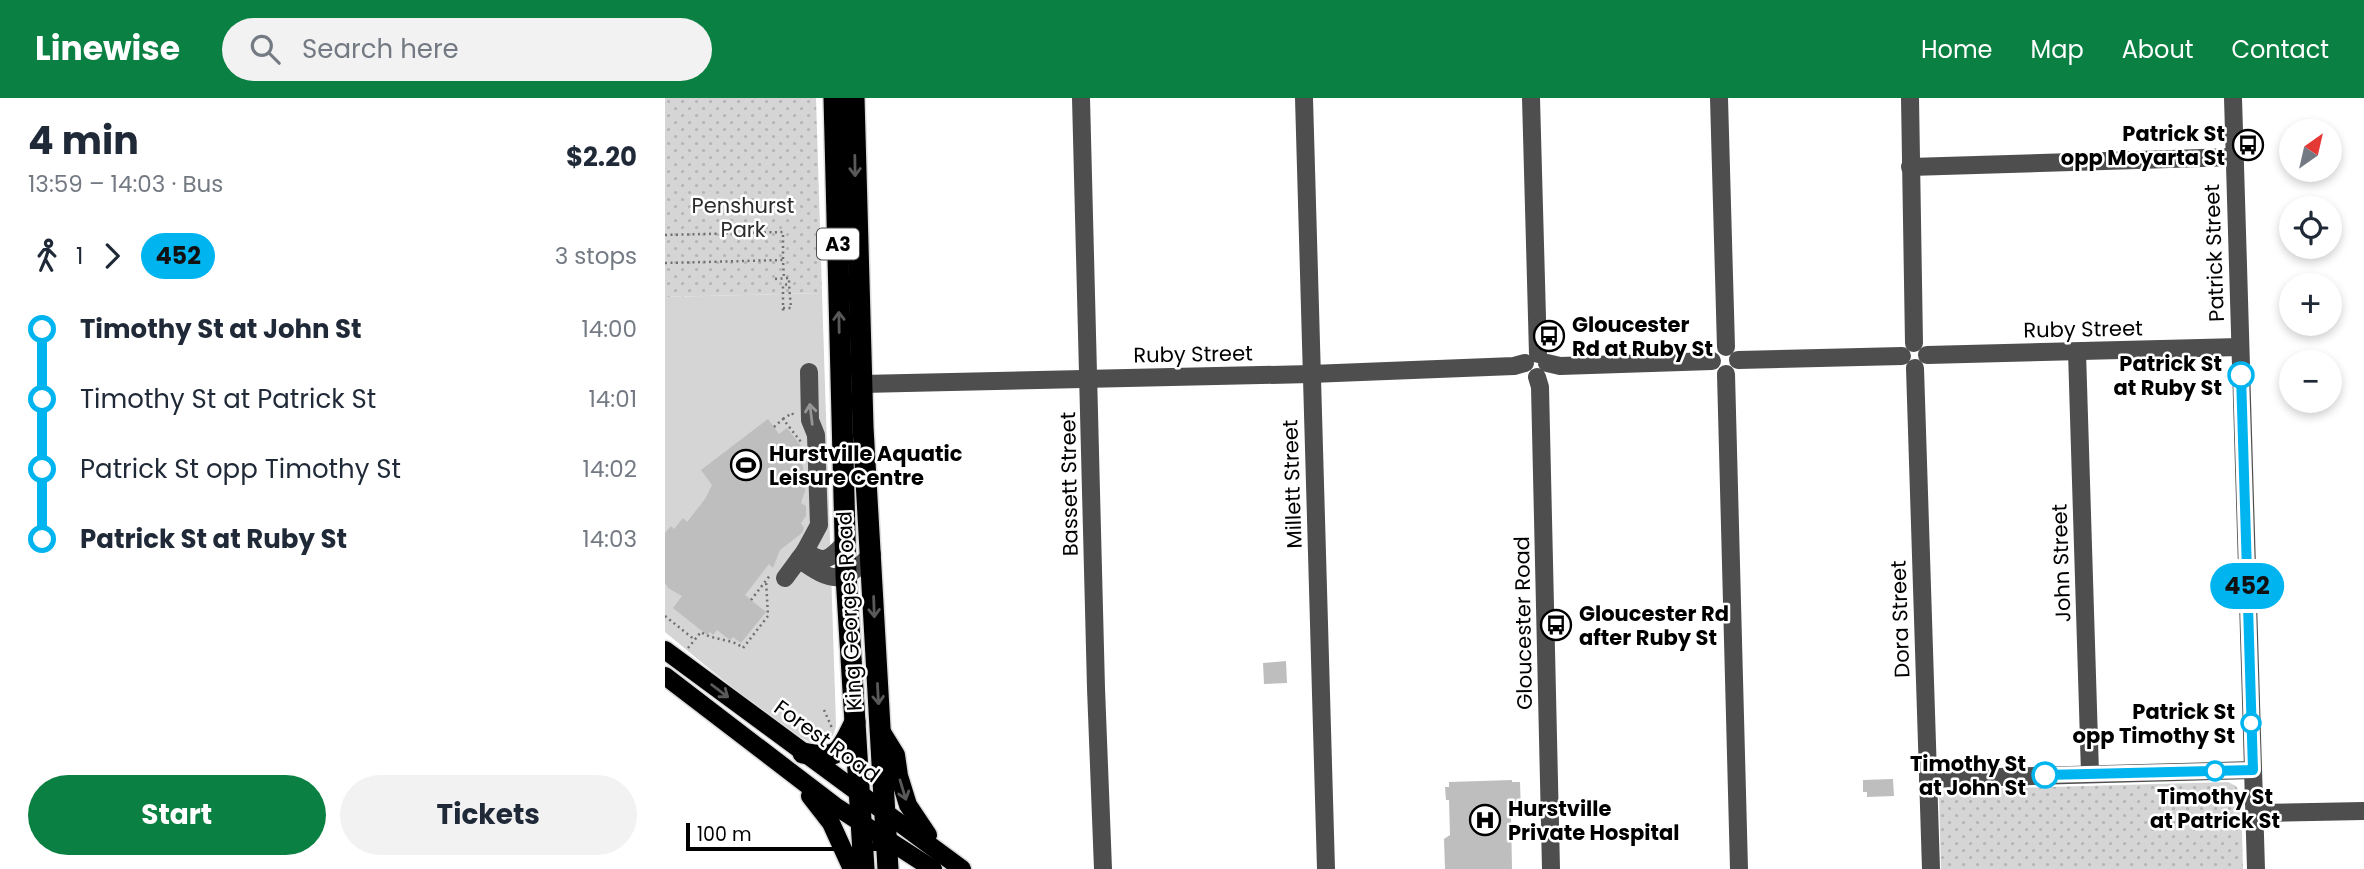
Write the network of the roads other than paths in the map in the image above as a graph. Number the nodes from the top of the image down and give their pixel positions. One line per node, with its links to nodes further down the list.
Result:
1 (834, 98): 22 (highway, King Georges Road / A3, one-way to 1)
2 (854, 98): 21 (highway, King Georges Road / A3, one-way to 21)
3 (1081, 98): 20 (street, Bassett Street)
4 (1304, 98): 18 (street, Millett Street)
5 (1531, 98): 16 (street, Gloucester Road)
6 (1719, 98): 13 (street)
7 (1910, 98): 10 (street, Dora Street)
8 (2233, 98): 9 (street, Patrick Street)
9 (2235, 157): 10 (street); 11 (street, Patrick Street)
10 (1910, 167): 14 (street, Dora Street)
11 (2240, 347): 12 (street, Ruby Street); 33 (street, Patrick Street)
12 (2077, 352): 14 (street, Ruby Street); 34 (street, John Street)
13 (1732, 354): 14 (street, Ruby Street); 15 (street); 19 (street)
14 (1915, 355): 35 (street, Dora Street)
15 (1712, 361): 16 (street, Ruby Street); 19 (street)
16 (1537, 364): 18 (street, Ruby Street); 49 (street, Gloucester Road)
17 (809, 372): 24 (street, one-way to 17)
18 (1311, 374): 20 (street, Ruby Street); 48 (street, Millett Street)
19 (1726, 374): 50 (street)
20 (1089, 378): 21 (street, Ruby Street); 47 (street, Bassett Street)
21 (862, 384): 23 (highway, King Georges Road / A3)
22 (846, 542): 24 (street); 25 (highway, King Georges Road / A3)
23 (872, 554): 25 (street); 30 (highway, King Georges Road / A3, one-way to 30)
24 (802, 555): 25 (street); 26 (street)
25 (846, 576): 29 (highway, King Georges Road / A3)
26 (785, 578)
27 (665, 650): 31 (main road, Forest Road, one-way to 31)
28 (665, 676): 32 (main road, Forest Road)
29 (855, 722): 31 (highway); 36 (highway, King Georges Road / A3)
30 (879, 727): 37 (highway, King Georges Road / A3); 42 (main road, one-way to 42)
31 (803, 753): 36 (main road, Forest Road)
32 (784, 768): 40 (main road, Forest Road); 43 (main road)
33 (2253, 770): 34 (street); 39 (street, Patrick Street)
34 (2090, 773): 35 (street)
35 (1928, 779): 51 (street, Dora Street)
36 (861, 794): 37 (main road, Forest Road); 40 (highway, King Georges Road / A3)
37 (885, 811): 41 (highway, King Georges Road / A3); 42 (main road, Forest Road)
38 (2364, 811): 39 (street)
39 (2255, 813): 52 (street, Patrick Street)
40 (863, 824): 41 (main road, Forest Road); 44 (highway, King Georges Road / A3)
41 (887, 840): 42 (main road, Forest Road); 45 (highway, King Georges Road / A3)
42 (938, 862): 46 (main road, Forest Road)
43 (852, 869)
44 (864, 869)
45 (888, 869)
46 (962, 869)
47 (1103, 869)
48 (1326, 869)
49 (1551, 869)
50 (1739, 869)
51 (1931, 869)
52 (2256, 869)

